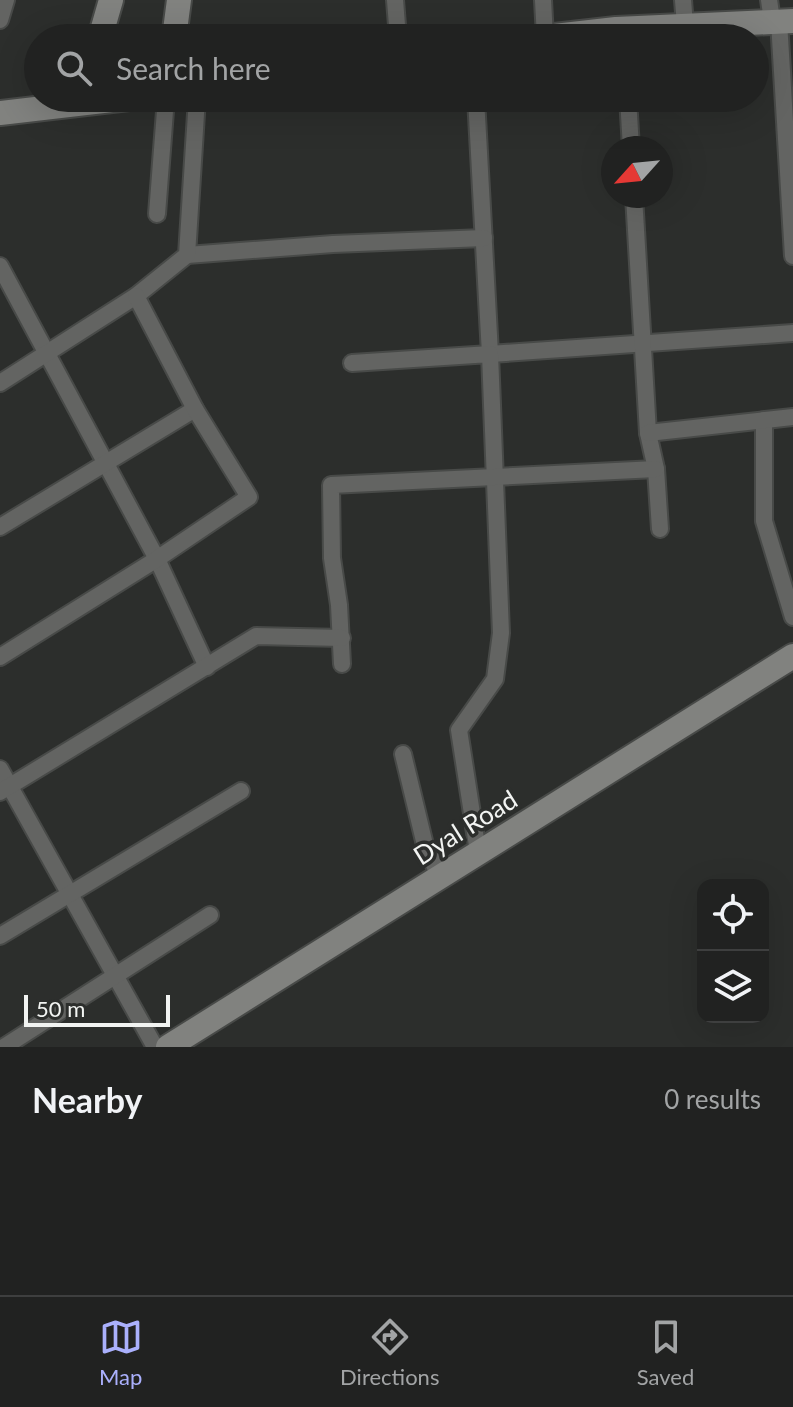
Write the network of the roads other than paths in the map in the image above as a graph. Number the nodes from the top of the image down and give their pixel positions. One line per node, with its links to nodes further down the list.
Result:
1 (6, 0): 8 (street)
2 (111, 0): 9 (street)
3 (179, 0): 10 (street)
4 (395, 0): 11 (street)
5 (543, 0): 12 (street)
6 (683, 0): 13 (street)
7 (778, 15): 14 (street); 26 (street)
8 (0, 20)
9 (104, 24)
10 (176, 24)
11 (397, 24)
12 (544, 24)
13 (685, 24)
14 (694, 24)
15 (24, 110): 20 (street)
16 (165, 112): 23 (street)
17 (196, 112): 25 (street)
18 (477, 112): 24 (street)
19 (629, 112): 21 (street)
20 (0, 113)
21 (630, 136)
22 (635, 208): 30 (street)
23 (157, 214)
24 (484, 238): 25 (street); 32 (street)
25 (187, 255): 28 (street)
26 (793, 256)
27 (0, 266): 31 (street)
28 (136, 296): 31 (street); 35 (street)
29 (793, 333): 30 (street)
30 (643, 343): 32 (street); 38 (street)
31 (47, 353): 34 (street); 39 (street)
32 (490, 354): 33 (street); 41 (street)
33 (352, 363)
34 (0, 383)
35 (195, 409): 39 (street); 44 (street)
36 (793, 417): 37 (street)
37 (764, 420): 38 (street); 45 (street)
38 (648, 433): 40 (street)
39 (105, 462): 42 (street); 44 (street)
40 (656, 469): 41 (street); 43 (street)
41 (495, 478): 46 (street); 55 (street)
42 (0, 527)
43 (660, 529)
44 (157, 559): 48 (street); 50 (street)
45 (793, 617)
46 (342, 638): 49 (street); 50 (street)
47 (793, 656): 55 (street, Dyal Road)
48 (0, 657)
49 (342, 664)
50 (207, 667): 53 (street)
51 (403, 754): 56 (street)
52 (0, 769): 53 (street)
53 (4, 789): 57 (street)
54 (241, 791): 57 (street)
55 (478, 852): 56 (street, Dyal Road)
56 (439, 876): 63 (street, Dyal Road)
57 (70, 894): 59 (street); 60 (street)
58 (210, 915): 60 (street)
59 (3, 930)
60 (115, 975): 61 (street); 62 (street)
61 (4, 1047)
62 (155, 1047)
63 (168, 1047)

